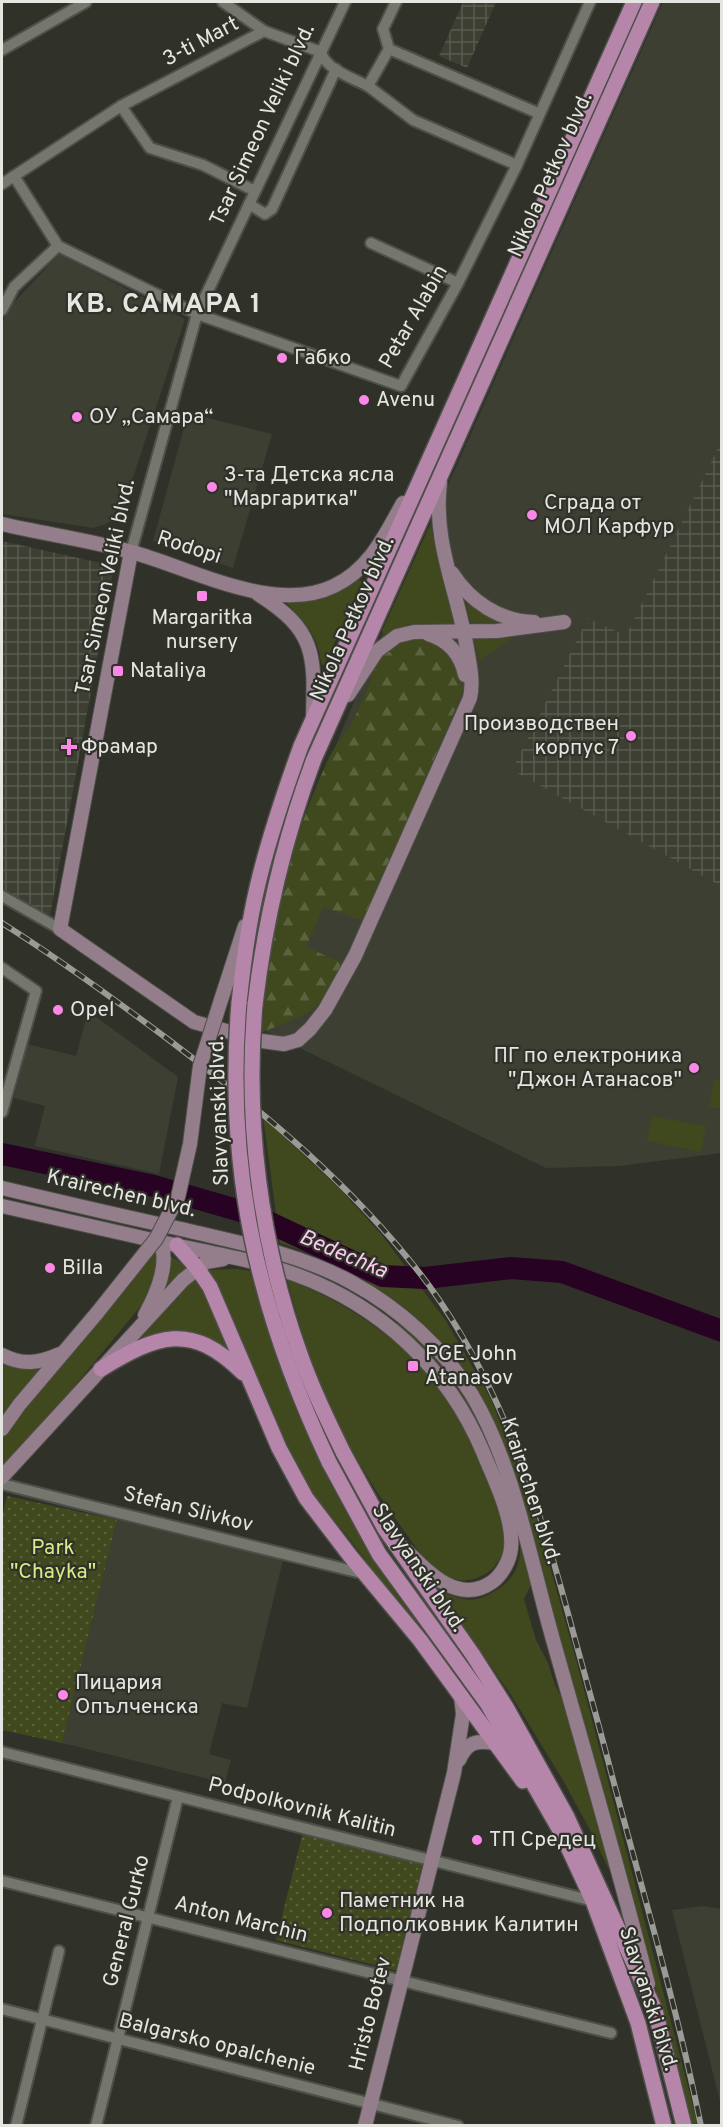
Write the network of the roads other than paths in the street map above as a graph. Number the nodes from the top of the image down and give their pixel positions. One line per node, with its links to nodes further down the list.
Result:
1 (86, 2): 10 (street)
2 (223, 2): 8 (street)
3 (345, 2): 11 (street, Tsar Simeon Veliki blvd.)
4 (396, 2): 9 (street)
5 (590, 2): 15 (street, Petar Alabin)
6 (634, 2): 26 (main road, Nikola Petkov blvd.)
7 (651, 2): 27 (main road, Nikola Petkov blvd.)
8 (264, 31): 11 (street, 3-ti Mart); 14 (street, 3-ti Mart)
9 (389, 49): 13 (street); 15 (street)
10 (2, 51)
11 (321, 52): 12 (street, 3-ti Mart); 19 (street, Tsar Simeon Veliki blvd.)
12 (336, 69): 13 (street, 3-ti Mart); 20 (street)
13 (368, 86): 16 (street, 3-ti Mart)
14 (121, 106): 17 (street, 3-ti Mart); 19 (street)
15 (538, 113): 16 (street, Petar Alabin)
16 (517, 165): 23 (street, Petar Alabin)
17 (14, 176): 18 (street, 3-ti Mart); 22 (street)
18 (2, 184)
19 (255, 190): 20 (street, Tsar Simeon Veliki blvd.)
20 (249, 204): 25 (street, Tsar Simeon Veliki blvd.)
21 (371, 243): 23 (street)
22 (58, 246): 24 (street); 25 (street, Petar Alabin)
23 (458, 283): 25 (street, Petar Alabin)
24 (2, 310)
25 (197, 314): 29 (street, Tsar Simeon Veliki blvd.)
26 (424, 468): 31 (main road, Rodopi); 35 (main road, Nikola Petkov blvd.)
27 (441, 474): 30 (main road); 36 (main road, Nikola Petkov blvd.)
28 (2, 524): 29 (main road, Rodopi)
29 (131, 552): 31 (main road, Rodopi); 39 (main road, Tsar Simeon Veliki blvd.)
30 (446, 564): 33 (main road); 33 (main road)
31 (257, 592): 35 (main road, Rodopi)
32 (423, 632): 33 (main road); 34 (main road); 36 (main road)
33 (464, 632): 34 (main road)
34 (463, 716): 39 (main road)
35 (313, 719): 37 (main road, Nikola Petkov blvd.)
36 (330, 725): 41 (main road, Nikola Petkov blvd.)
37 (256, 890): 41 (main road, Nikola Petkov blvd.); 52 (main road, bridge)
38 (2, 896): 39 (street)
39 (60, 929)
40 (2, 968): 42 (street)
41 (247, 1004): 59 (main road, Slavyanski blvd., bridge); 66 (main road, Slavyanski blvd., bridge)
42 (3, 1098): 43 (street)
43 (2, 1112)
44 (2, 1188): 46 (main road, Krairechen blvd.)
45 (2, 1206): 47 (main road, Krairechen blvd.)
46 (145, 1221): 47 (main road); 74 (main road, Krairechen blvd.)
47 (161, 1242): 48 (main road, Krairechen blvd.); 51 (main road)
48 (177, 1245): 49 (main road, Krairechen blvd.); 50 (main road)
49 (231, 1258): 50 (main road); 59 (main road, Krairechen blvd.)
50 (197, 1268): 51 (main road); 55 (main road)
51 (135, 1334): 54 (main road)
52 (65, 1352): 53 (main road); 56 (main road)
53 (2, 1355)
54 (101, 1369): 55 (main road); 57 (main road)
55 (248, 1378): 60 (main road)
56 (2, 1429)
57 (2, 1477)
58 (2, 1484): 60 (street, Stefan Slivkov)
59 (386, 1529): 74 (main road, Slavyanski blvd.)
60 (366, 1574): 61 (main road)
61 (461, 1696): 62 (main road); 64 (main road, Hristo Botev)
62 (495, 1743): 64 (main road, Hristo Botev); 66 (main road)
63 (2, 1752): 65 (street, Podpolkovnik Kalitin)
64 (454, 1773): 67 (main road, Hristo Botev)
65 (178, 1797): 67 (street, Podpolkovnik Kalitin); 70 (street, General Gurko)
66 (561, 1832): 69 (main road, Slavyanski blvd.)
67 (432, 1860): 69 (street, Podpolkovnik Kalitin); 72 (main road, Hristo Botev)
68 (2, 1881): 70 (street, Anton Marchin)
69 (593, 1901): 83 (main road, Slavyanski blvd.)
70 (148, 1917): 72 (street, Anton Marchin); 77 (street, General Gurko)
71 (60, 1951): 75 (street)
72 (401, 1980): 76 (street, Anton Marchin); 78 (main road, Hristo Botev)
73 (2, 2009): 75 (street, Balgarsko opalchenie)
74 (655, 2010): 84 (main road, Slavyanski blvd.)
75 (42, 2020): 77 (street, Balgarsko opalchenie); 79 (street)
76 (611, 2033)
77 (117, 2040): 78 (street, Balgarsko opalchenie); 80 (street, General Gurko)
78 (370, 2104): 81 (main road, Hristo Botev); 82 (street, Balgarsko opalchenie)
79 (16, 2126)
80 (96, 2126)
81 (365, 2126)
82 (458, 2126)
83 (664, 2126)
84 (684, 2126)

